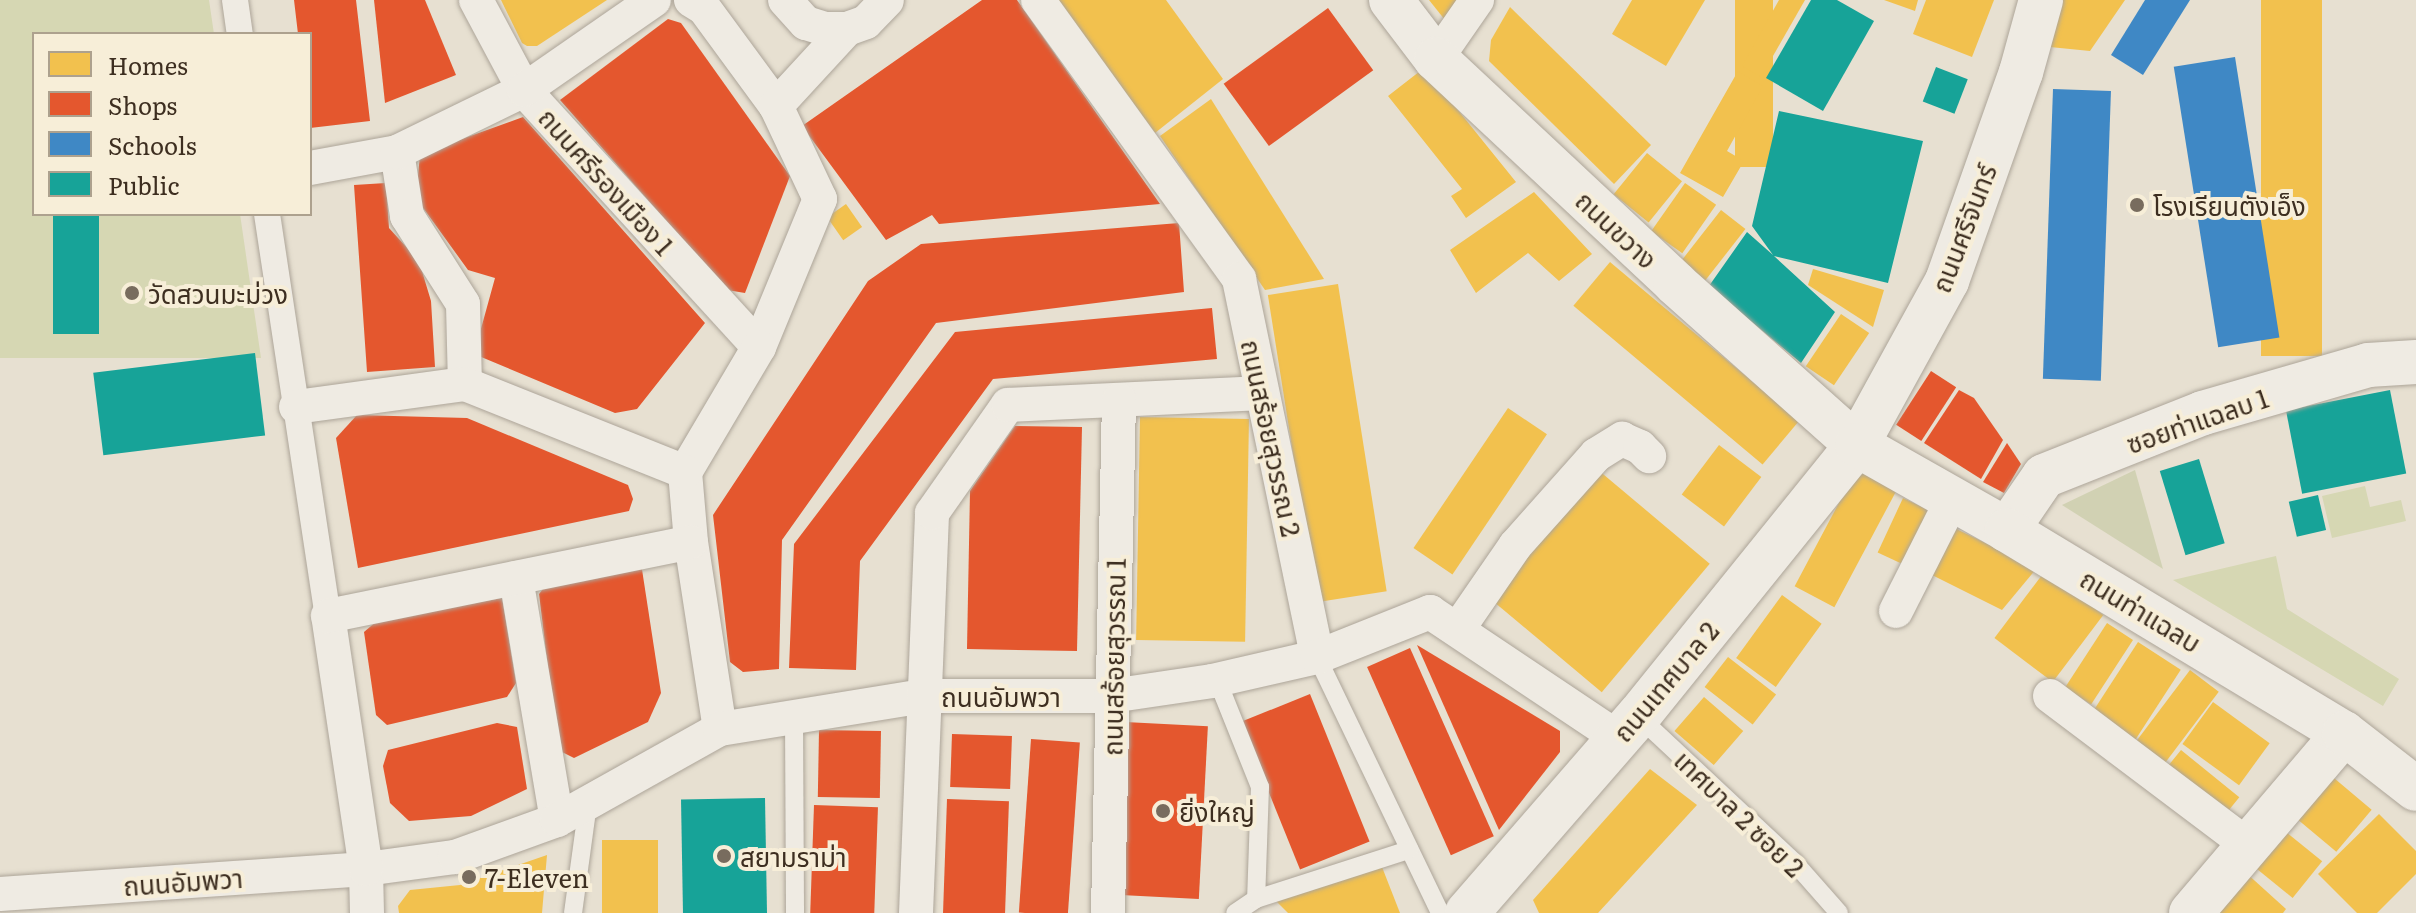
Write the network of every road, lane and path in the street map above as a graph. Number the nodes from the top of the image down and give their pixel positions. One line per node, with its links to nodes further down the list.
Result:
1 (235, 0): 12 (street)
2 (476, 0): 14 (street, ถนนศรีรองเมือง 1)
3 (654, 0): 14 (street)
4 (691, 0): 15 (street)
5 (785, 0): 11 (street)
6 (887, 0): 11 (street)
7 (1038, 0): 22 (street, ถนนสร้อยสุวรรณ 2)
8 (1391, 0): 13 (street, ถนนขวาง)
9 (1477, 0): 13 (street)
10 (2041, 0): 25 (street, ถนนศรีจันทร์)
11 (847, 29): 15 (street)
12 (240, 32)
13 (1436, 59): 25 (street, ถนนขวาง)
14 (524, 90): 16 (street); 19 (street, ถนนศรีรองเมือง 1)
15 (776, 106): 19 (street)
16 (397, 152): 17 (street); 21 (street)
17 (312, 168)
18 (267, 216): 24 (street)
19 (759, 347): 27 (street)
20 (2416, 362): 29 (street, ซอยท่าแฉลบ 1)
21 (465, 384): 24 (street); 27 (street)
22 (1262, 393): 23 (street); 35 (street, ถนนสร้อยสุวรรณ 2)
23 (1119, 400): 37 (street); 38 (street, ถนนสร้อยสุวรรณ 1)
24 (296, 407): 33 (street)
25 (1857, 445): 28 (street, ถนนท่าแฉลบ); 41 (street, ถนนเทศบาล 2)
26 (1649, 456): 34 (street)
27 (685, 472): 30 (street)
28 (1952, 500): 29 (street, ถนนท่าแฉลบ); 32 (street)
29 (2007, 530): 43 (street, ถนนท่าแฉลบ)
30 (691, 542): 31 (street); 42 (street)
31 (516, 578): 33 (street); 46 (street)
32 (1896, 611)
33 (328, 616): 49 (street)
34 (1458, 629): 35 (street, ถนนอัมพวา); 41 (street, ถนนอัมพวา)
35 (1317, 657): 36 (street, ถนนอัมพวา); 48 (lane, ถนนสร้อยสุวรรณ 2)
36 (1212, 681): 38 (street, ถนนอัมพวา); 51 (lane)
37 (924, 696): 38 (street, ถนนอัมพวา); 40 (street, ถนนอัมพวา); 56 (street)
38 (1111, 696): 57 (street, ถนนสร้อยสุวรรณ 1)
39 (2050, 696): 47 (street)
40 (794, 717): 42 (street, ถนนอัมพวา); 55 (lane)
41 (1628, 727): 60 (street, ถนนเทศบาล 2); 61 (lane, เทศบาล 2 ซอย 2)
42 (720, 729): 45 (street, ถนนอัมพวา)
43 (2344, 733): 44 (street, ถนนท่าแฉลบ); 47 (street)
44 (2416, 789)
45 (588, 803): 46 (street, ถนนอัมพวา); 54 (lane)
46 (557, 820): 49 (street, ถนนอัมพวา)
47 (2248, 845): 62 (street)
48 (1409, 850): 51 (lane); 59 (lane, ถนนสร้อยสุวรรณ 2)
49 (366, 869): 52 (street, ถนนอัมพวา); 53 (street)
50 (0, 894): 52 (street, ถนนอัมพวา)
51 (1256, 899): 58 (lane)
52 (116, 900)
53 (367, 913)
54 (573, 913)
55 (795, 913)
56 (916, 913)
57 (1108, 913)
58 (1235, 913)
59 (1440, 913)
60 (1467, 913)
61 (1839, 913)
62 (2191, 913)

